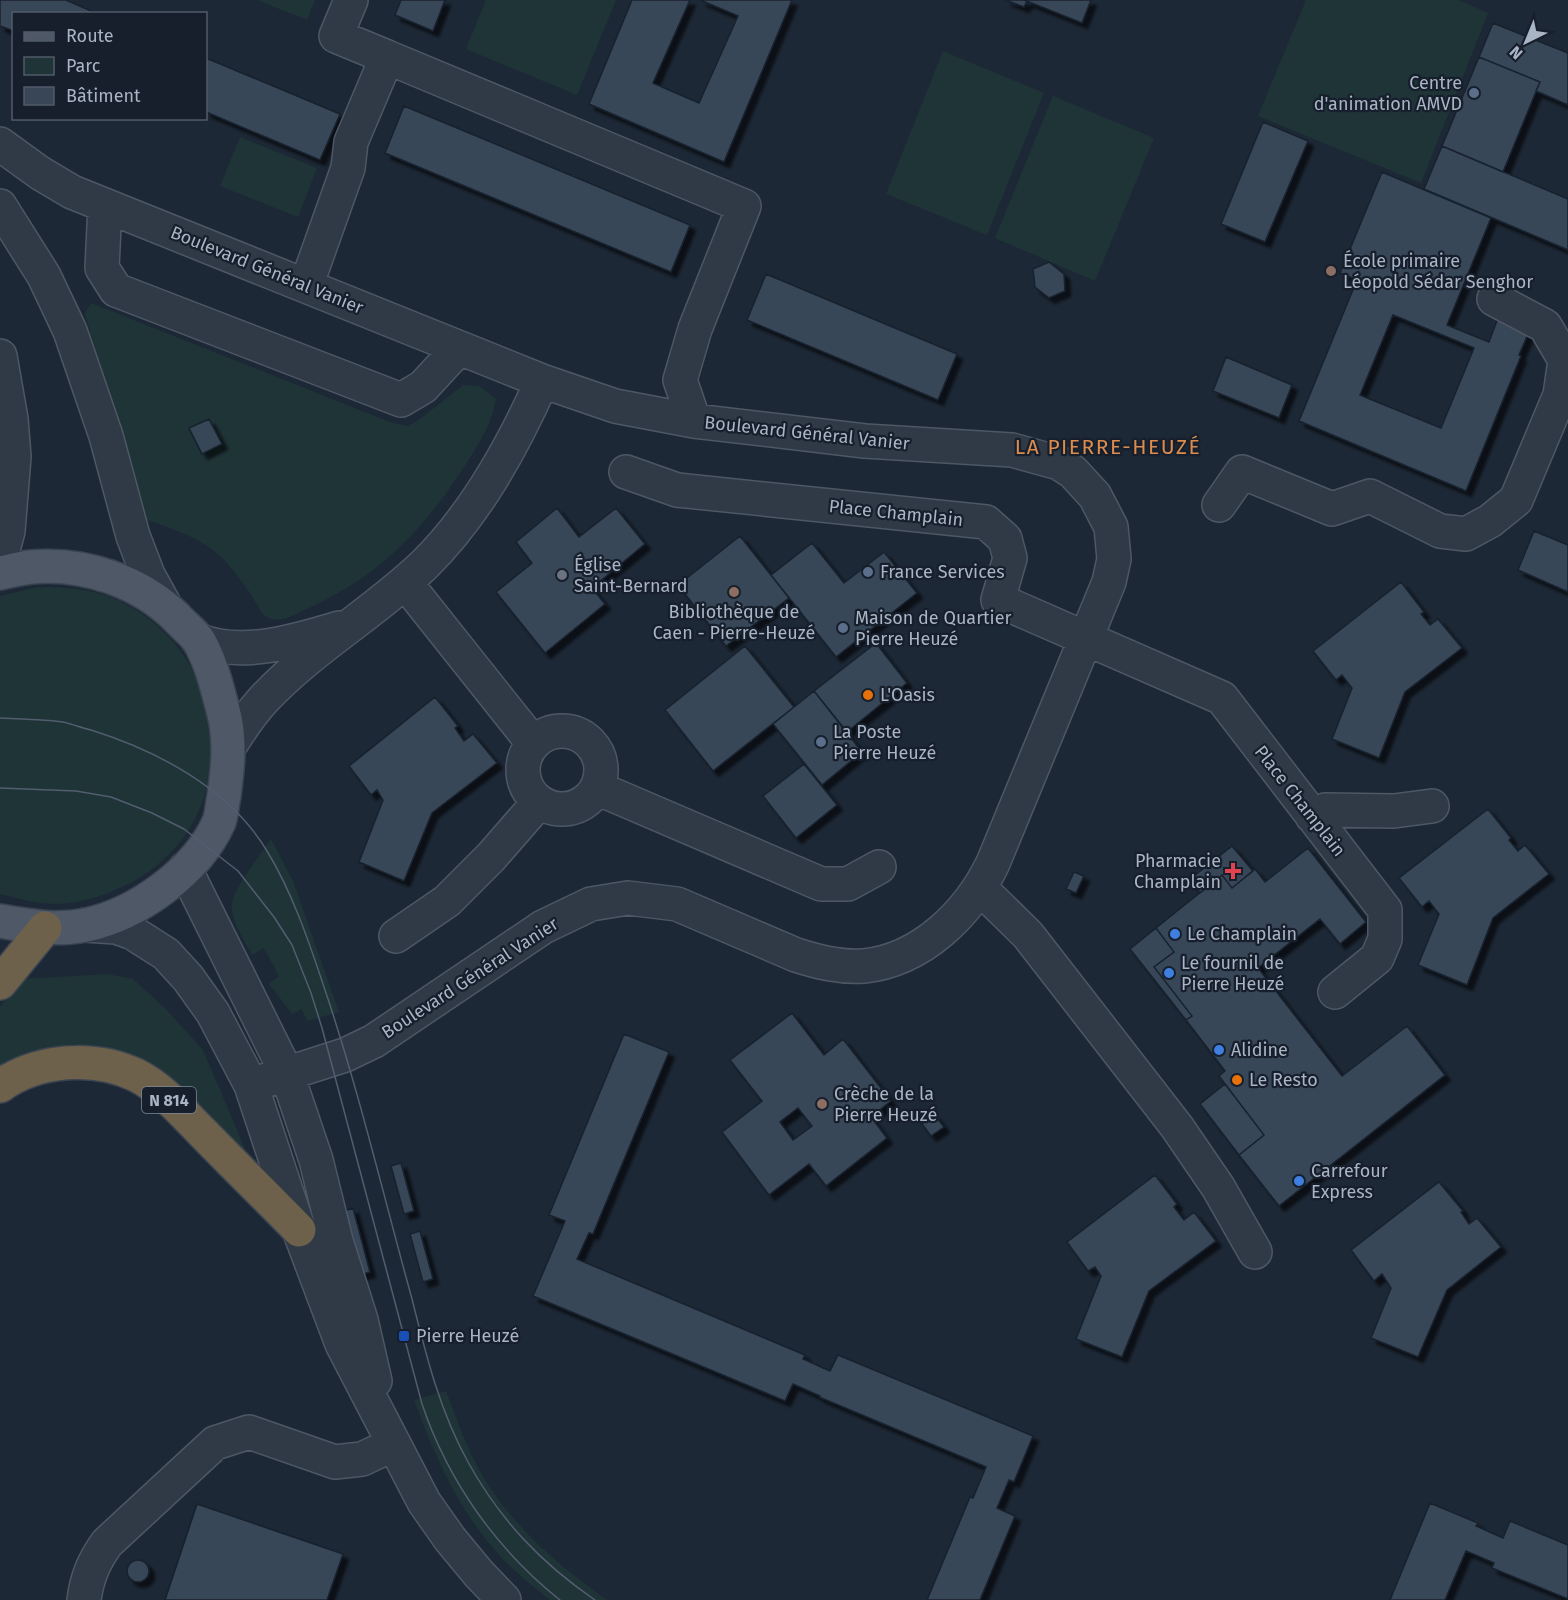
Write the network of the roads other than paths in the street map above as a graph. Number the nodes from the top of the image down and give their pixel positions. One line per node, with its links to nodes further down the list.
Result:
1 (351, 0): 2 (street)
2 (387, 57): 6 (street); 11 (street)
3 (0, 144): 5 (street, Boulevard Général Vanier)
4 (0, 206): 17 (street)
5 (105, 206): 6 (street, Boulevard Général Vanier); 8 (street)
6 (306, 286): 8 (street, Boulevard Général Vanier)
7 (1494, 299): 13 (street)
8 (459, 348): 10 (street, Boulevard Général Vanier)
9 (0, 356): 14 (street)
10 (542, 381): 11 (street, Boulevard Général Vanier); 16 (street)
11 (694, 421): 19 (street, Boulevard Général Vanier)
12 (626, 472): 19 (street, Place Champlain)
13 (1219, 505)
14 (0, 561)
15 (0, 573): 17 (main road)
16 (405, 582): 18 (street); 21 (street)
17 (165, 606): 20 (main road)
18 (349, 625): 20 (street); 22 (street)
19 (1085, 639): 26 (street, Place Champlain); 29 (street)
20 (198, 640): 22 (main road)
21 (533, 742): 23 (street); 24 (street)
22 (229, 747): 28 (main road)
23 (597, 788): 24 (street); 27 (street)
24 (539, 802): 33 (street)
25 (1432, 806): 26 (street)
26 (1312, 816): 35 (street, Place Champlain)
27 (879, 867)
28 (185, 869): 31 (main road); 36 (street)
29 (980, 888): 36 (street, Boulevard Général Vanier); 39 (street)
30 (0, 921): 32 (main road)
31 (85, 925): 32 (main road); 36 (street)
32 (45, 928): 34 (highway)
33 (396, 936)
34 (0, 983)
35 (1335, 992)
36 (268, 1079): 38 (street); 40 (street)
37 (0, 1086): 38 (highway, N 814)
38 (299, 1230): 40 (street)
39 (1255, 1252)
40 (390, 1433): 41 (street); 42 (street)
41 (84, 1600)
42 (504, 1600)

